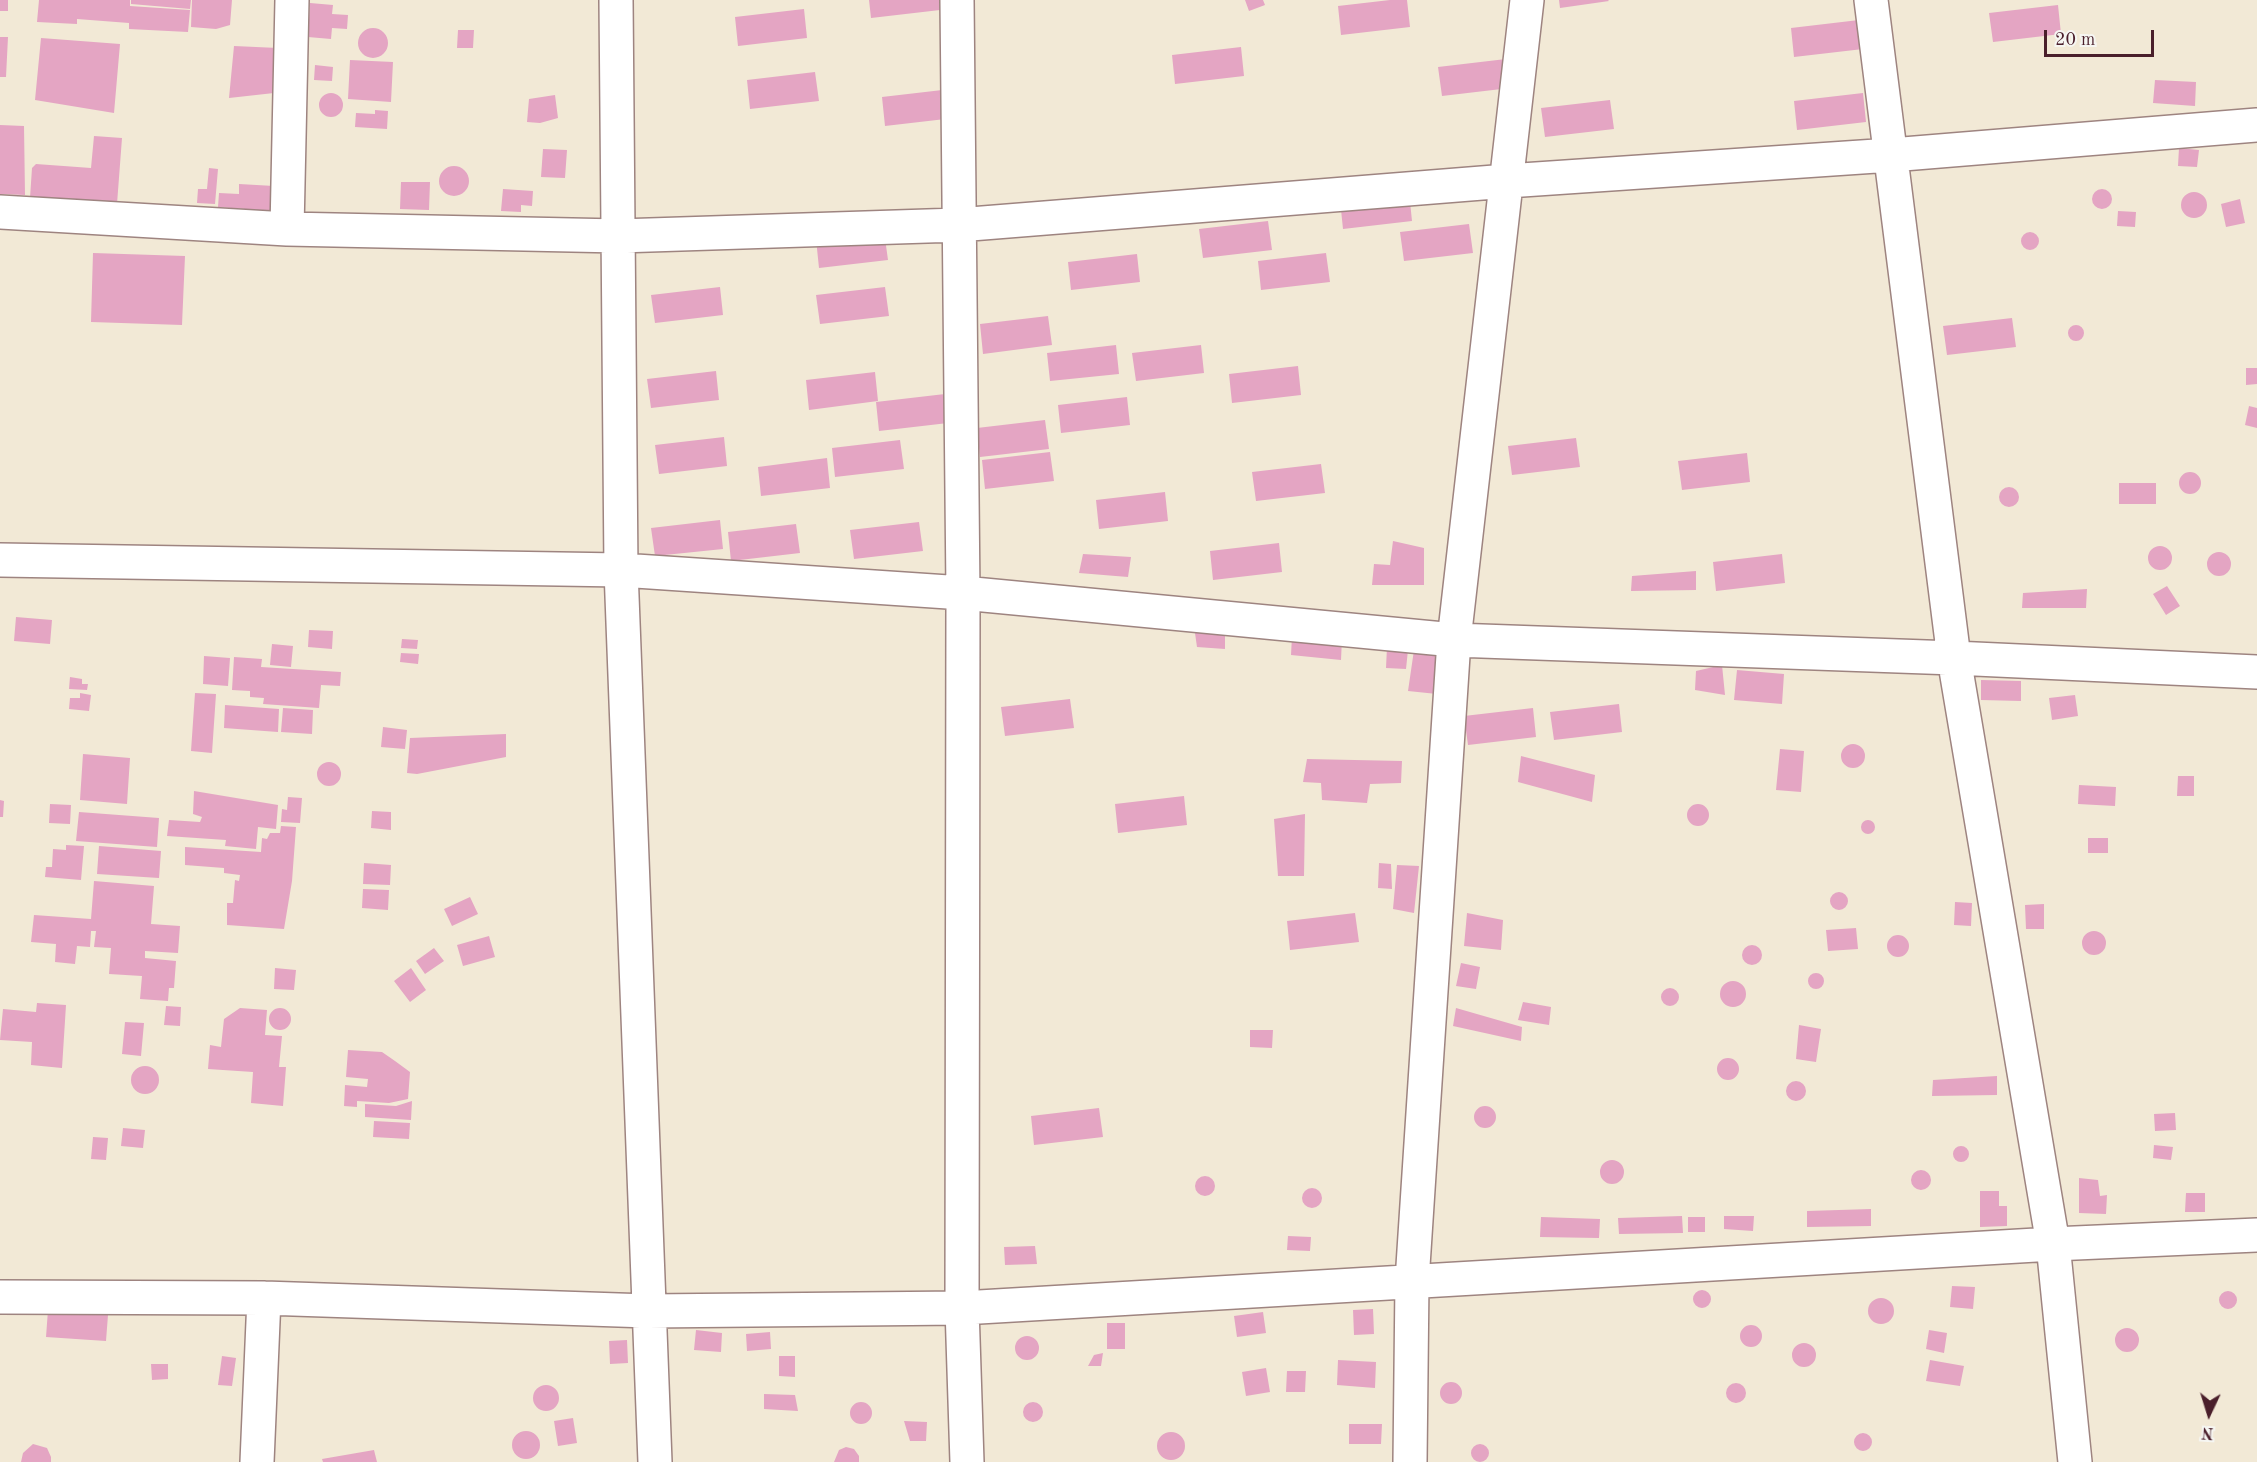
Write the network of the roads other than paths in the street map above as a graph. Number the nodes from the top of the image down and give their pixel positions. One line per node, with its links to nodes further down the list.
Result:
1 (292, 0): 11 (street)
2 (616, 0): 12 (street)
3 (957, 0): 10 (street)
4 (1527, 0): 8 (street)
5 (1871, 0): 7 (street)
6 (2257, 125): 7 (street)
7 (1891, 155): 8 (street); 17 (street)
8 (1507, 181): 10 (street); 16 (street)
9 (0, 212): 11 (street)
10 (958, 225): 12 (street); 15 (street)
11 (287, 229): 12 (street)
12 (620, 236): 14 (street)
13 (0, 560): 14 (street)
14 (621, 570): 15 (street); 25 (street)
15 (963, 593): 16 (street); 24 (street)
16 (1454, 640): 17 (street); 21 (street)
17 (1954, 658): 18 (street); 20 (street)
18 (2257, 672)
19 (2257, 1235): 20 (street)
20 (2053, 1244): 21 (street); 30 (street)
21 (1412, 1281): 24 (street); 29 (street)
22 (0, 1297): 23 (street)
23 (264, 1298): 25 (street); 26 (street)
24 (962, 1308): 25 (street); 28 (street)
25 (648, 1311): 27 (street)
26 (257, 1462)
27 (654, 1462)
28 (967, 1462)
29 (1410, 1462)
30 (2075, 1462)

